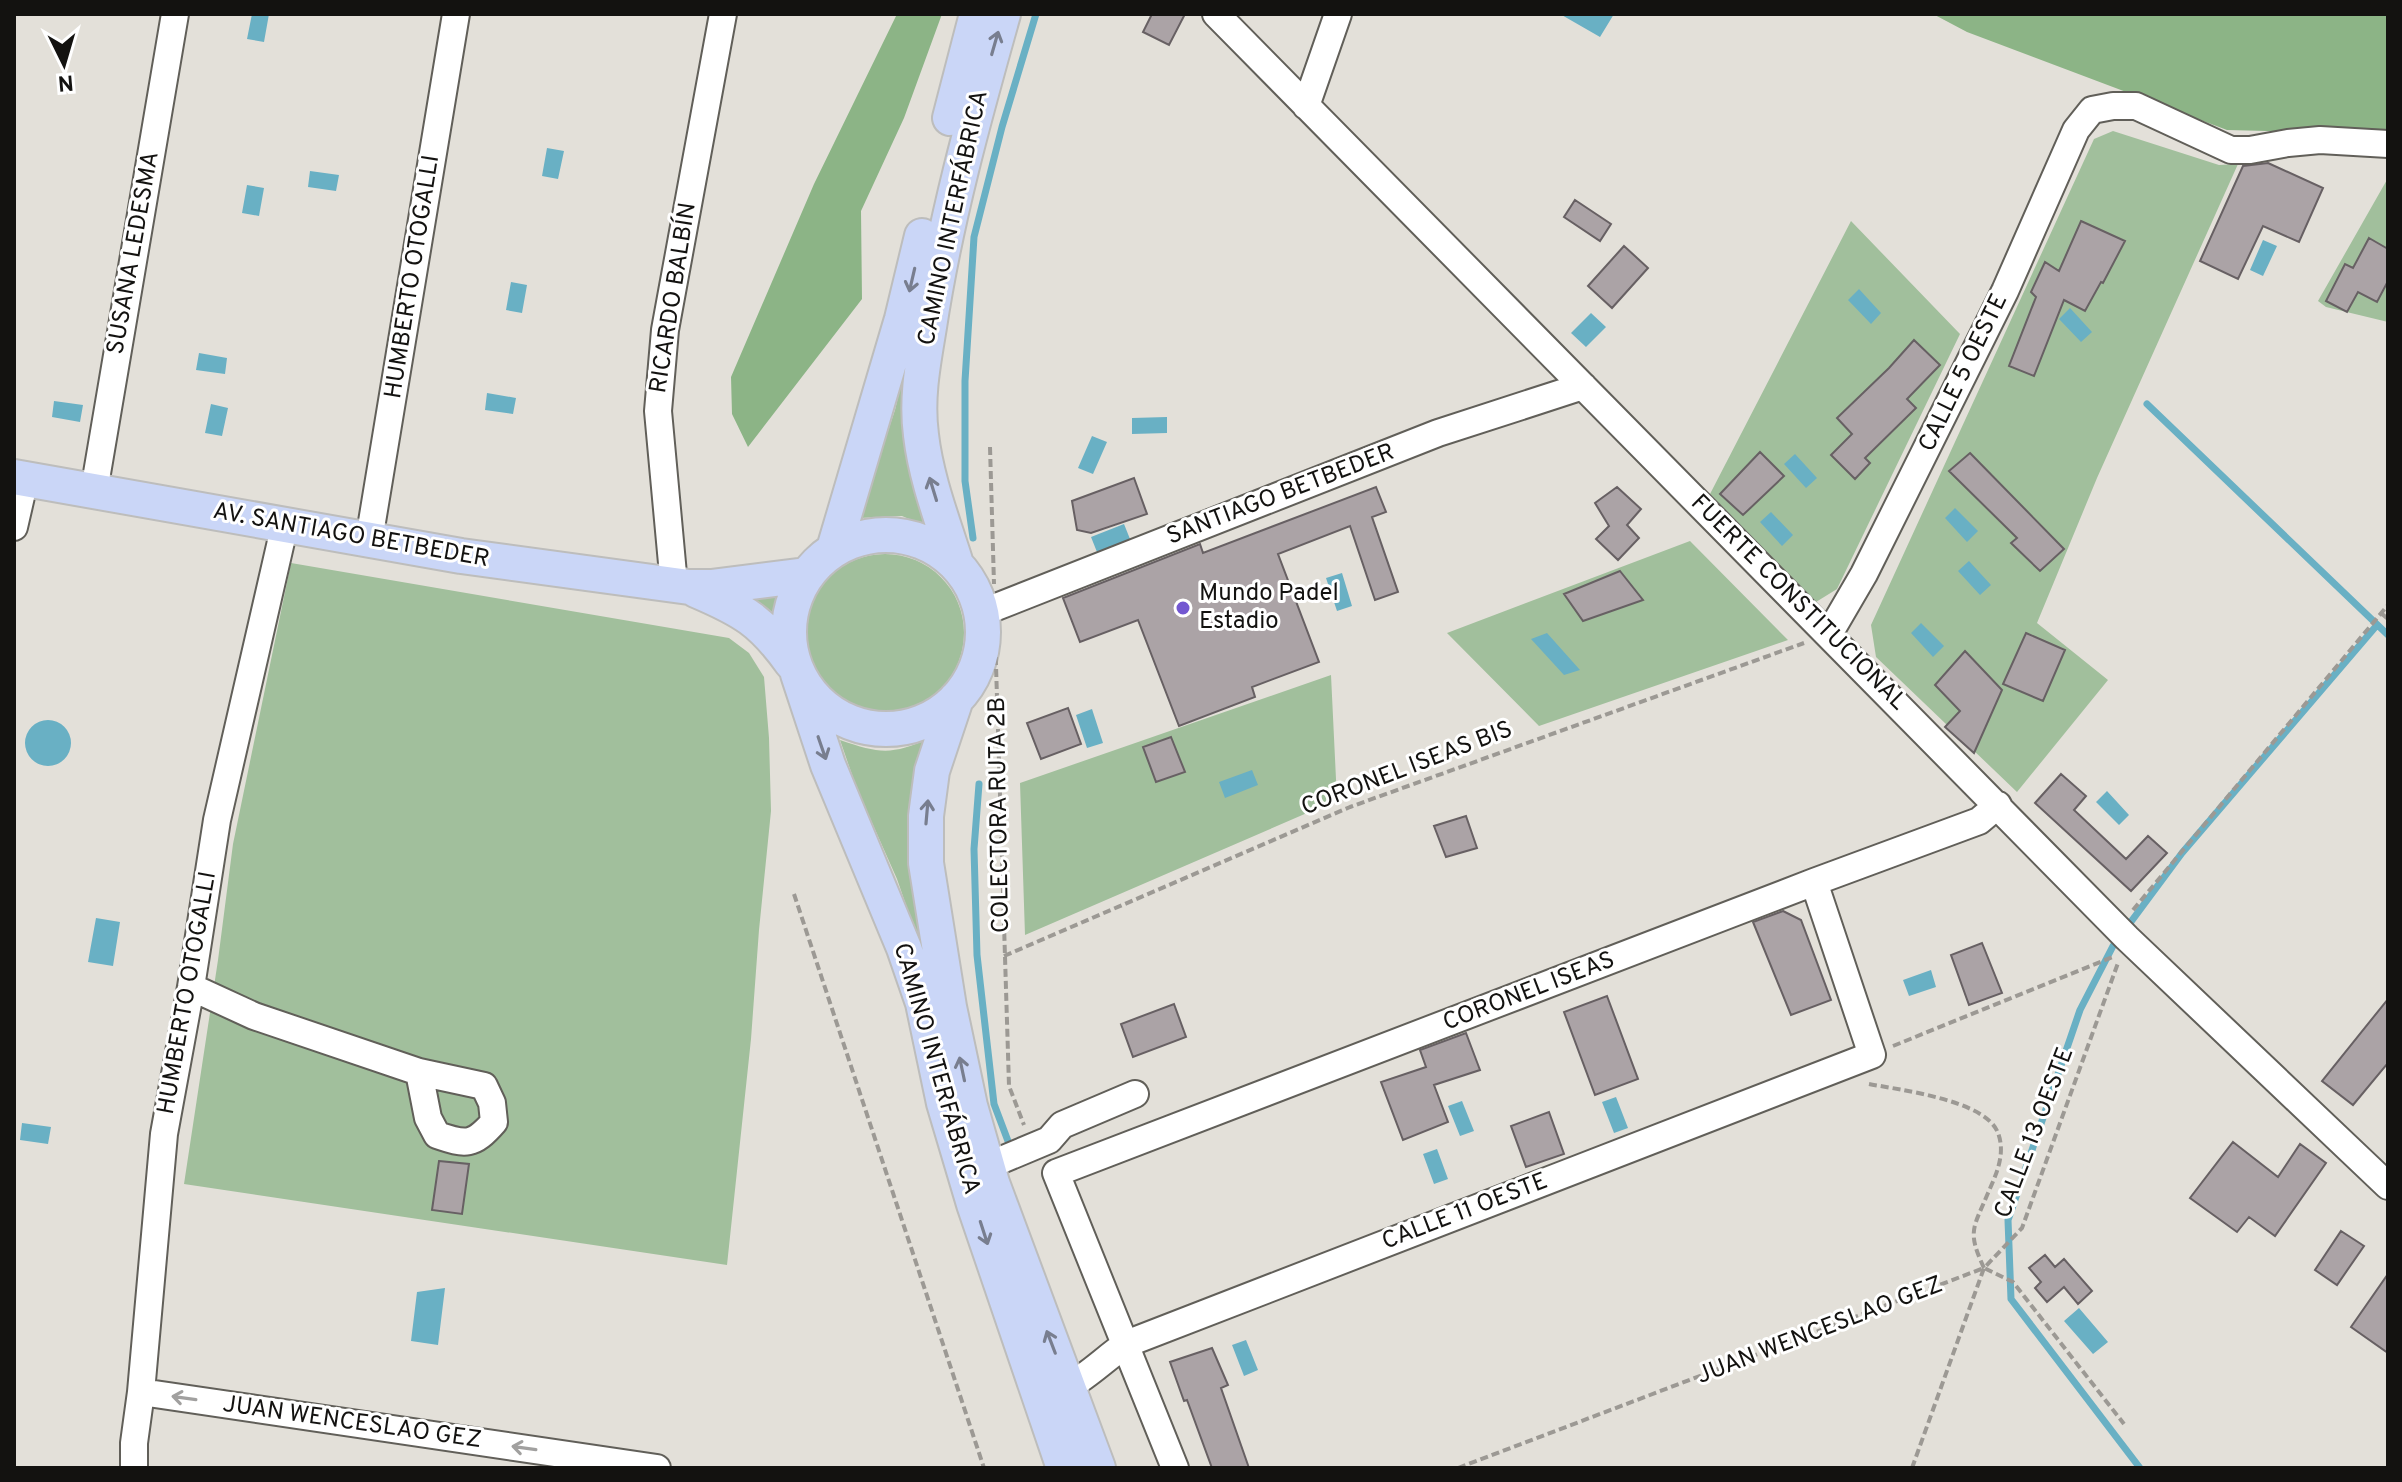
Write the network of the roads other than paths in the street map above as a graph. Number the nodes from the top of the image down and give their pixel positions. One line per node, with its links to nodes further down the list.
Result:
1 (175, 14): 12 (street, SUSANA LEDESMA)
2 (456, 14): 15 (street, HUMBERTO OTOGALLI)
3 (723, 14): 19 (street, RICARDO BALBÍN)
4 (977, 14): 16 (main road, CAMINO INTERFÁBRICA, one-way to 16)
5 (1003, 14): 17 (main road, CAMINO INTERFÁBRICA, one-way to 5)
6 (1216, 14): 8 (street, FUERTE CONSTITUCIONAL)
7 (1338, 14): 8 (street)
8 (1306, 106): 10 (street, FUERTE CONSTITUCIONAL)
9 (2388, 144): 21 (street, CALLE 5 OESTE)
10 (1583, 386): 20 (street, SANTIAGO BETBEDER); 21 (street, FUERTE CONSTITUCIONAL)
11 (20, 478): 12 (main road, AV. SANTIAGO BETBEDER); 14 (street)
12 (94, 491): 13 (main road, AV. SANTIAGO BETBEDER)
13 (285, 524): 15 (main road, AV. SANTIAGO BETBEDER); 26 (street, HUMBERTO OTOGALLI)
14 (14, 527)
15 (369, 540): 19 (main road, AV. SANTIAGO BETBEDER)
16 (834, 549): 17 (main road, CAMINO INTERFÁBRICA); 18 (main road, CAMINO INTERFÁBRICA)
17 (956, 564): 20 (main road, CAMINO INTERFÁBRICA)
18 (806, 575): 19 (main road); 22 (main road, CAMINO INTERFÁBRICA)
19 (681, 586): 22 (main road)
20 (990, 609): 23 (main road, CAMINO INTERFÁBRICA)
21 (1829, 634): 24 (street, FUERTE CONSTITUCIONAL)
22 (796, 671): 23 (main road, CAMINO INTERFÁBRICA); 36 (main road, CAMINO INTERFÁBRICA, one-way to 36)
23 (956, 699): 29 (main road, CAMINO INTERFÁBRICA, one-way to 23)
24 (1998, 805): 25 (street, CORONEL ISEAS); 30 (street, FUERTE CONSTITUCIONAL)
25 (1814, 882): 31 (street, CALLE 11 OESTE); 31 (street, CORONEL ISEAS)
26 (191, 987): 27 (street); 33 (street, HUMBERTO OTOGALLI)
27 (419, 1072)
28 (1135, 1094): 29 (street)
29 (987, 1166): 32 (main road, CAMINO INTERFÁBRICA, one-way to 29)
30 (2388, 1186)
31 (1126, 1344): 32 (street, CALLE 11 OESTE); 38 (street)
32 (1068, 1387): 37 (main road, CAMINO INTERFÁBRICA)
33 (141, 1392): 34 (street, HUMBERTO OTOGALLI); 35 (street, JUAN WENCESLAO GEZ, one-way to 33)
34 (134, 1468)
35 (657, 1468)
36 (1064, 1468)
37 (1098, 1468)
38 (1175, 1468)

